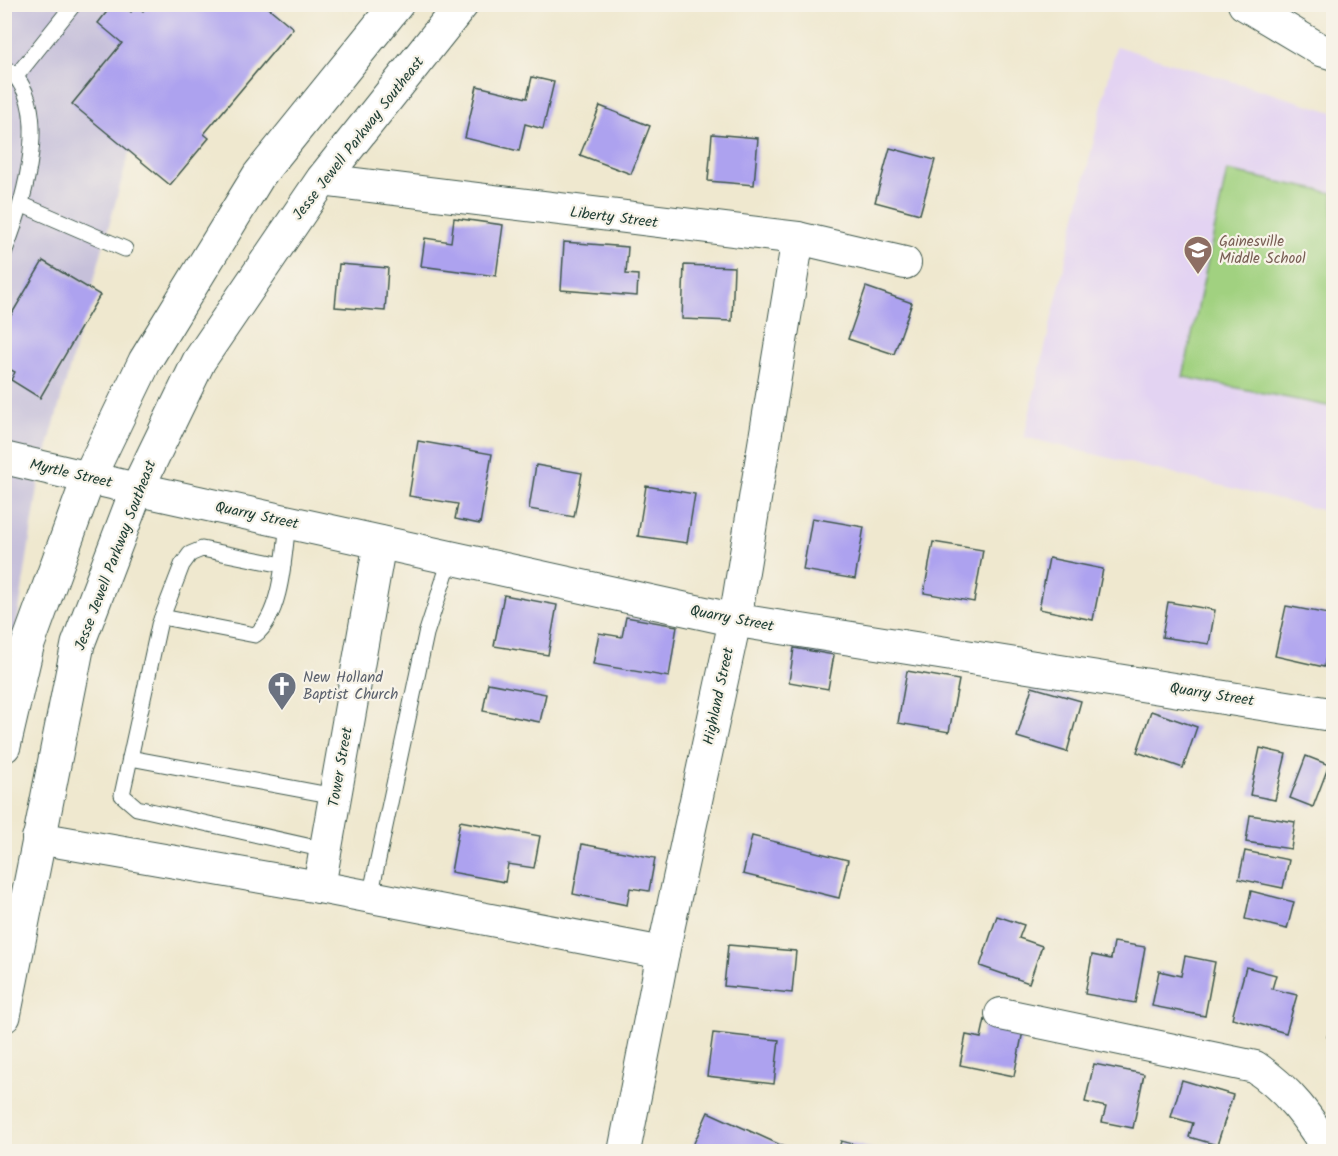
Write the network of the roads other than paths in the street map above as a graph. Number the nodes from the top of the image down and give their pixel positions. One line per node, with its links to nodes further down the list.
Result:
1 (74, 4): 6 (lane)
2 (397, 4): 14 (main road)
3 (462, 4): 7 (main road, Jesse Jewell Parkway Southeast)
4 (1244, 4): 5 (street)
5 (1334, 54)
6 (11, 71): 8 (lane)
7 (322, 180): 9 (street, Liberty Street); 15 (main road, Jesse Jewell Parkway Southeast)
8 (22, 205): 10 (lane); 11 (lane)
9 (798, 238): 12 (street, Liberty Street); 21 (street, Highland Street)
10 (125, 249)
11 (4, 253)
12 (905, 263)
13 (4, 458): 14 (street, Myrtle Street)
14 (89, 477): 15 (street, Myrtle Street); 23 (main road)
15 (137, 489): 16 (main road, Quarry Street); 26 (main road, Jesse Jewell Parkway Southeast)
16 (288, 522): 17 (main road, Quarry Street); 19 (lane)
17 (380, 542): 18 (main road, Quarry Street); 25 (street, Tower Street)
18 (451, 557): 21 (main road, Quarry Street); 29 (lane)
19 (283, 565): 20 (lane); 20 (lane)
20 (162, 617): 24 (lane)
21 (735, 620): 22 (main road, Quarry Street); 30 (street, Highland Street)
22 (1334, 716)
23 (4, 746)
24 (130, 758): 25 (lane); 27 (lane)
25 (335, 796): 27 (street, Tower Street)
26 (38, 838): 28 (street); 32 (main road, Jesse Jewell Parkway Southeast)
27 (326, 850): 28 (street, Tower Street)
28 (319, 887): 29 (street)
29 (370, 897): 30 (street)
30 (663, 953): 33 (street, Highland Street)
31 (1001, 1014): 34 (street)
32 (4, 1016)
33 (624, 1152)
34 (1330, 1152)

